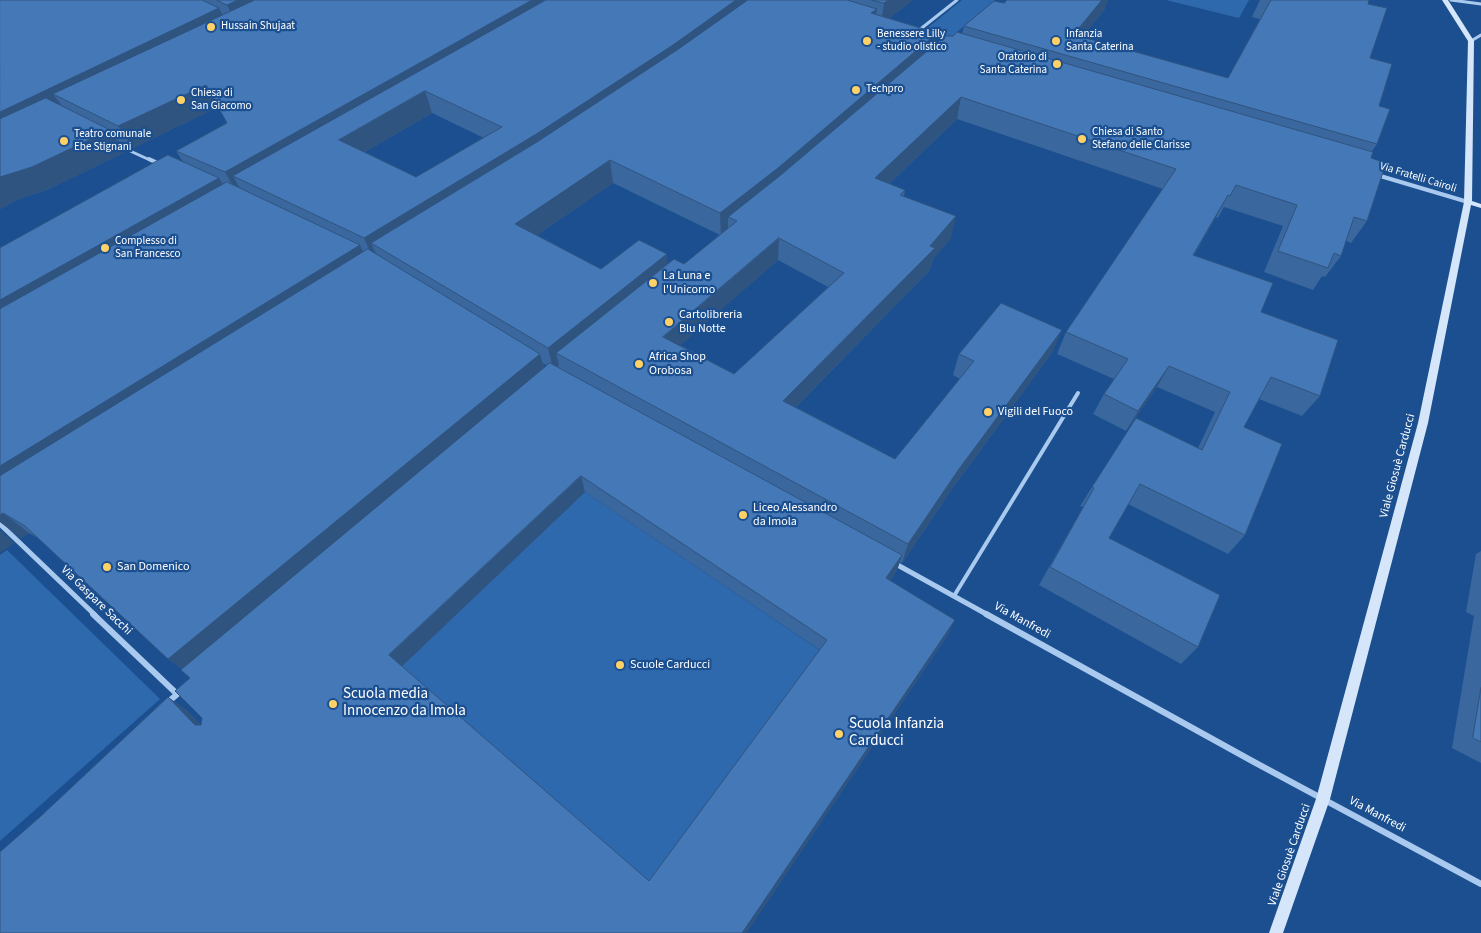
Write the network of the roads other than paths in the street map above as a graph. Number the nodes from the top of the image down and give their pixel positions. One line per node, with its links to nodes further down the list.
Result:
1 (957, 0): 6 (street)
2 (1445, 0): 7 (street)
3 (1450, 0): 4 (street)
4 (1481, 4)
5 (1481, 35): 7 (street)
6 (912, 36)
7 (1470, 41): 11 (street, Viale Giosuè Carducci)
8 (112, 142): 9 (street)
9 (166, 167)
10 (1371, 173): 11 (street, Via Fratelli Cairoli)
11 (1468, 202): 12 (street); 21 (street, Viale Giosuè Carducci)
12 (1481, 206)
13 (1078, 393): 16 (lane)
14 (0, 524): 18 (street, Via Gaspare Sacchi)
15 (885, 558): 16 (street, Via Manfredi)
16 (954, 596): 21 (street, Via Manfredi)
17 (185, 687): 18 (street)
18 (177, 694): 19 (lane); 20 (street)
19 (184, 700)
20 (163, 707)
21 (1323, 800): 22 (street, Via Manfredi); 23 (street, Viale Giosuè Carducci)
22 (1481, 884)
23 (1276, 933)

